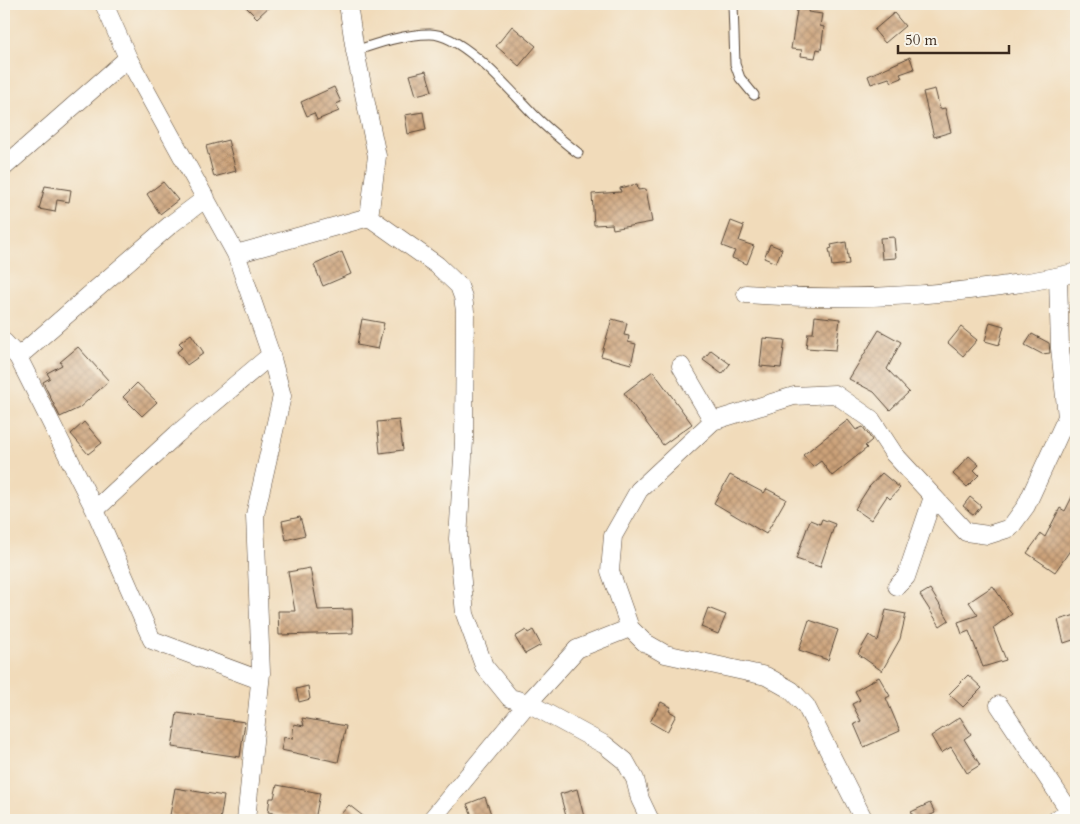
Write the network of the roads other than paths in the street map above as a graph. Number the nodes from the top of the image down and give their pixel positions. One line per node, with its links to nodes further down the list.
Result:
1 (104, 4): 5 (street)
2 (348, 4): 4 (street)
3 (733, 4): 6 (lane)
4 (355, 51): 7 (lane); 10 (street)
5 (128, 58): 8 (street); 9 (street)
6 (754, 95)
7 (578, 153)
8 (4, 167)
9 (206, 198): 11 (street); 17 (street)
10 (368, 218): 11 (street); 26 (street)
11 (236, 254): 16 (street)
12 (1076, 272): 13 (street)
13 (1058, 277): 14 (street); 19 (street)
14 (746, 294)
15 (4, 342): 17 (street)
16 (271, 355): 22 (street); 25 (street)
17 (18, 357): 22 (street)
18 (681, 366): 20 (street)
19 (1071, 415): 21 (street)
20 (713, 421): 21 (street); 24 (street)
21 (933, 497): 23 (street)
22 (95, 510): 25 (street)
23 (897, 586)
24 (630, 628): 26 (street); 32 (street)
25 (260, 680): 29 (street)
26 (528, 703): 30 (street); 31 (street)
27 (999, 705): 28 (street)
28 (1065, 814)
29 (246, 820)
30 (431, 820)
31 (650, 820)
32 (864, 820)

